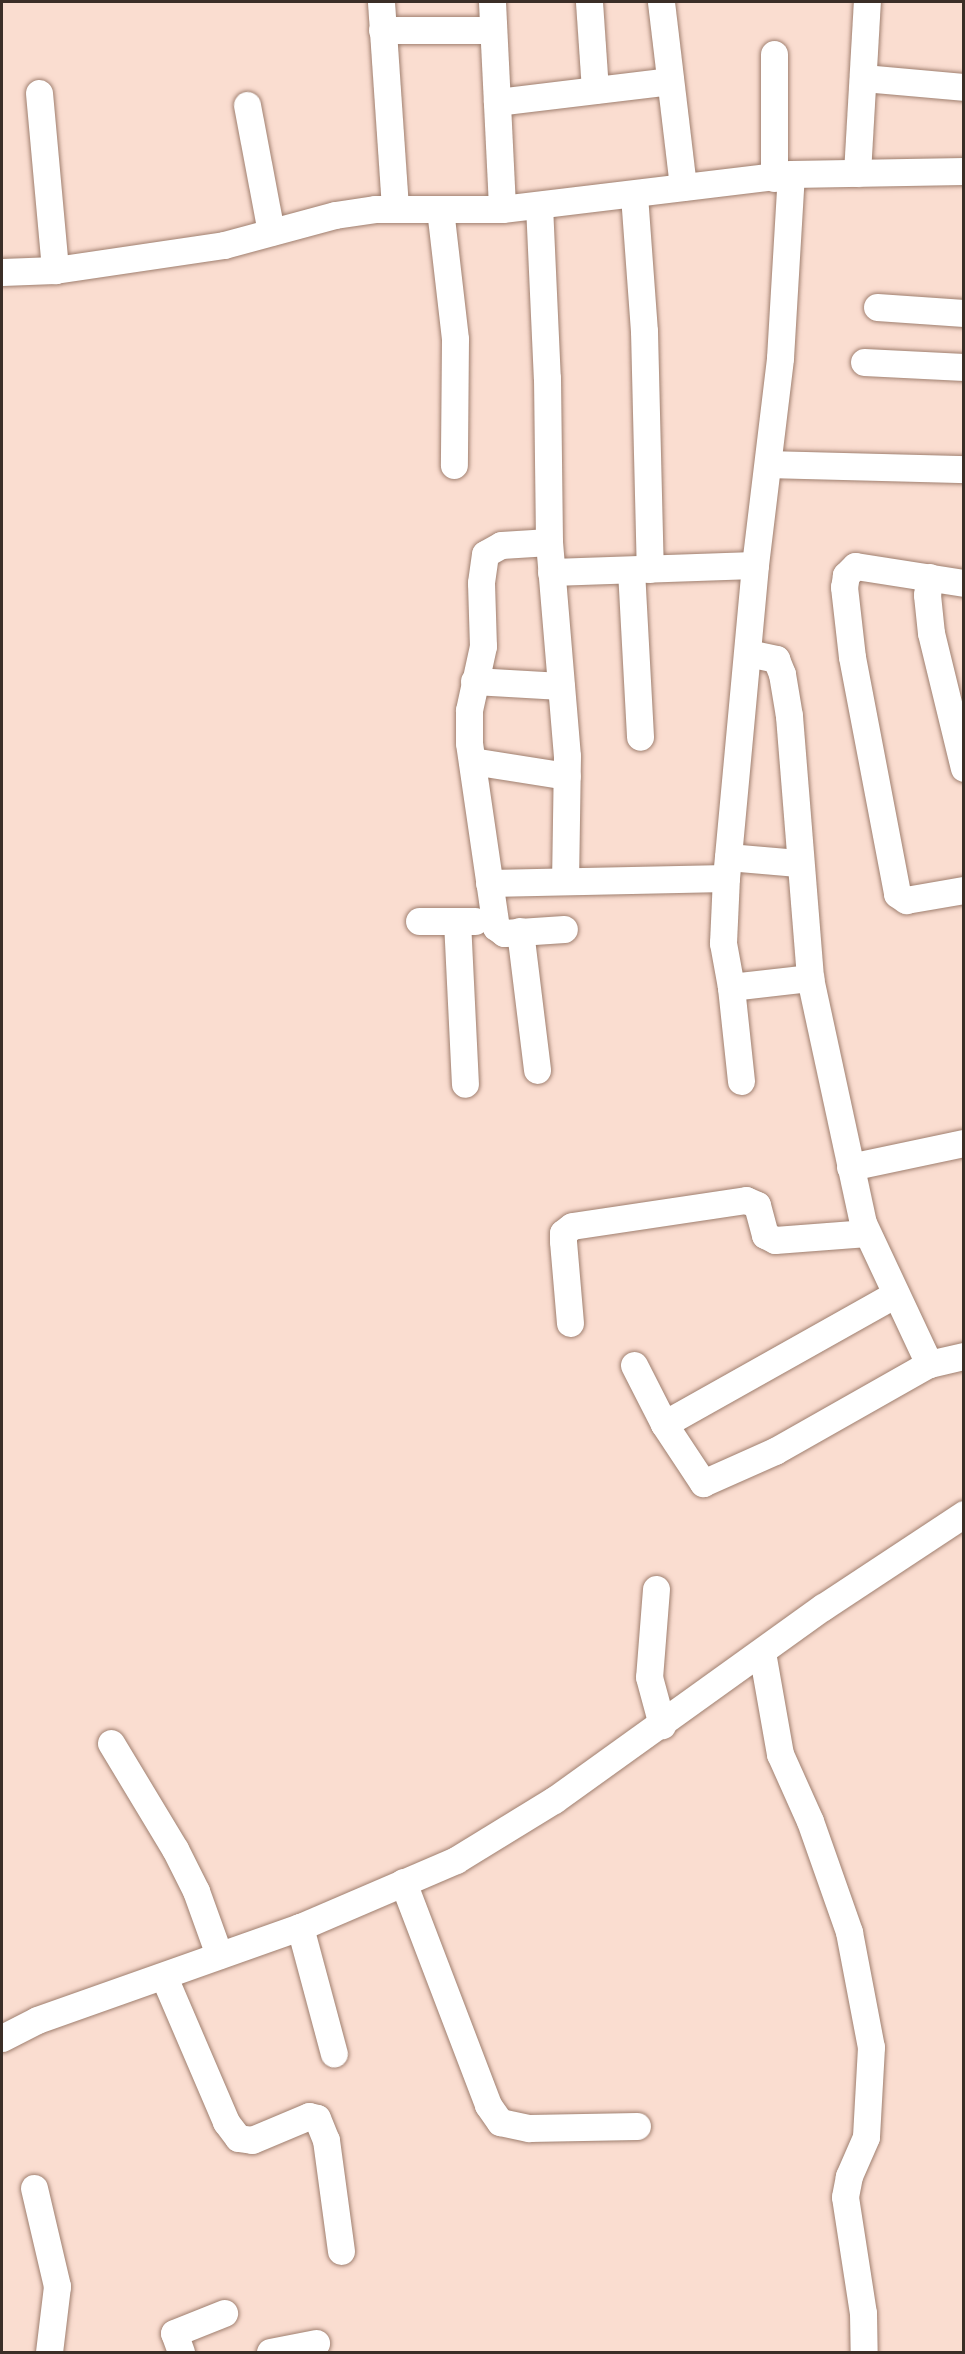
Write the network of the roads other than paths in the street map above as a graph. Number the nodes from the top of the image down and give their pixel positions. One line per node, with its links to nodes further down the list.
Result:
1 (381, 2): 6 (street)
2 (492, 2): 7 (street)
3 (589, 2): 12 (street)
4 (661, 2): 10 (street)
5 (867, 2): 9 (street)
6 (382, 30): 7 (street); 22 (street)
7 (493, 30): 14 (street)
8 (774, 54): 18 (street)
9 (863, 78): 11 (street); 17 (street)
10 (670, 81): 12 (street); 19 (street)
11 (963, 87)
12 (595, 90): 14 (street)
13 (39, 93): 26 (street)
14 (497, 102): 24 (street)
15 (247, 105): 25 (street)
16 (963, 171): 17 (street)
17 (857, 173): 18 (street)
18 (783, 176): 19 (street); 32 (street)
19 (683, 188): 20 (street)
20 (634, 195): 21 (street); 37 (street)
21 (539, 205): 24 (street); 35 (street)
22 (395, 209): 23 (street); 25 (street)
23 (440, 209): 24 (street); 33 (street)
24 (502, 210)
25 (271, 232): 26 (street)
26 (55, 270): 27 (street)
27 (2, 272)
28 (877, 308): 29 (street)
29 (963, 313)
30 (864, 362): 31 (street)
31 (963, 367)
32 (770, 464): 34 (street); 36 (street)
33 (454, 465)
34 (963, 470)
35 (549, 542): 38 (street); 42 (street)
36 (755, 565): 37 (street); 41 (street)
37 (640, 570): 38 (street); 44 (street)
38 (551, 572): 43 (street)
39 (929, 577): 40 (street); 46 (street); 52 (street)
40 (963, 583)
41 (748, 653): 48 (street); 49 (street)
42 (474, 681): 43 (street); 45 (street)
43 (561, 686): 47 (street)
44 (640, 737)
45 (472, 761): 47 (street); 51 (street)
46 (963, 768)
47 (567, 776): 50 (street)
48 (798, 863): 49 (street); 58 (street)
49 (727, 867): 50 (street); 59 (street)
50 (565, 881): 51 (street)
51 (489, 883): 55 (street)
52 (963, 890)
53 (419, 921): 54 (street)
54 (457, 921): 55 (street); 62 (street)
55 (494, 922): 57 (street)
56 (564, 928): 57 (street)
57 (520, 931): 60 (street)
58 (810, 978): 59 (street); 64 (street)
59 (731, 987): 61 (street)
60 (537, 1070)
61 (741, 1080)
62 (465, 1084)
63 (963, 1143): 64 (street)
64 (850, 1167): 65 (street)
65 (867, 1233): 66 (street); 67 (street)
66 (894, 1295): 69 (street); 71 (street)
67 (570, 1323)
68 (963, 1356): 69 (street)
69 (929, 1364): 71 (street)
70 (634, 1365): 71 (street)
71 (664, 1424)
72 (963, 1514): 74 (street)
73 (656, 1589): 75 (street)
74 (762, 1652): 75 (street); 91 (street)
75 (662, 1725): 77 (street)
76 (111, 1743): 79 (street)
77 (403, 1882): 78 (street); 83 (street)
78 (300, 1927): 79 (street); 82 (street)
79 (219, 1955): 80 (street)
80 (164, 1977): 81 (street); 85 (street)
81 (2, 2038)
82 (334, 2054)
83 (637, 2126)
84 (34, 2188): 88 (street)
85 (341, 2251)
86 (224, 2313): 89 (street)
87 (316, 2343): 90 (street)
88 (49, 2352)
89 (181, 2352)
90 (270, 2352)
91 (864, 2352)

